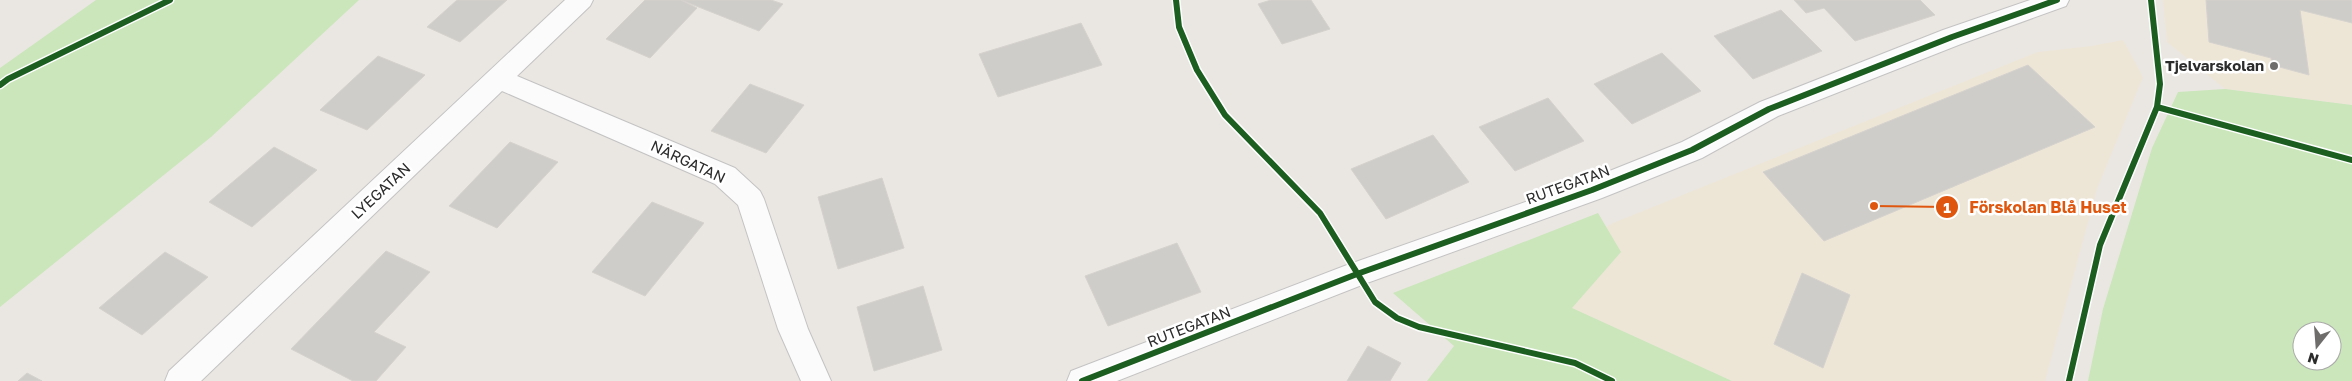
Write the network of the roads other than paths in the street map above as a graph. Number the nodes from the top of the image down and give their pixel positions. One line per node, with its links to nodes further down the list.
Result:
1 (581, 0): 3 (street, LYEGATAN)
2 (2057, 0): 6 (street, RUTEGATAN)
3 (500, 79): 4 (street, LYEGATAN); 5 (street, NÄRGATAN)
4 (180, 381)
5 (816, 381)
6 (1082, 381)

